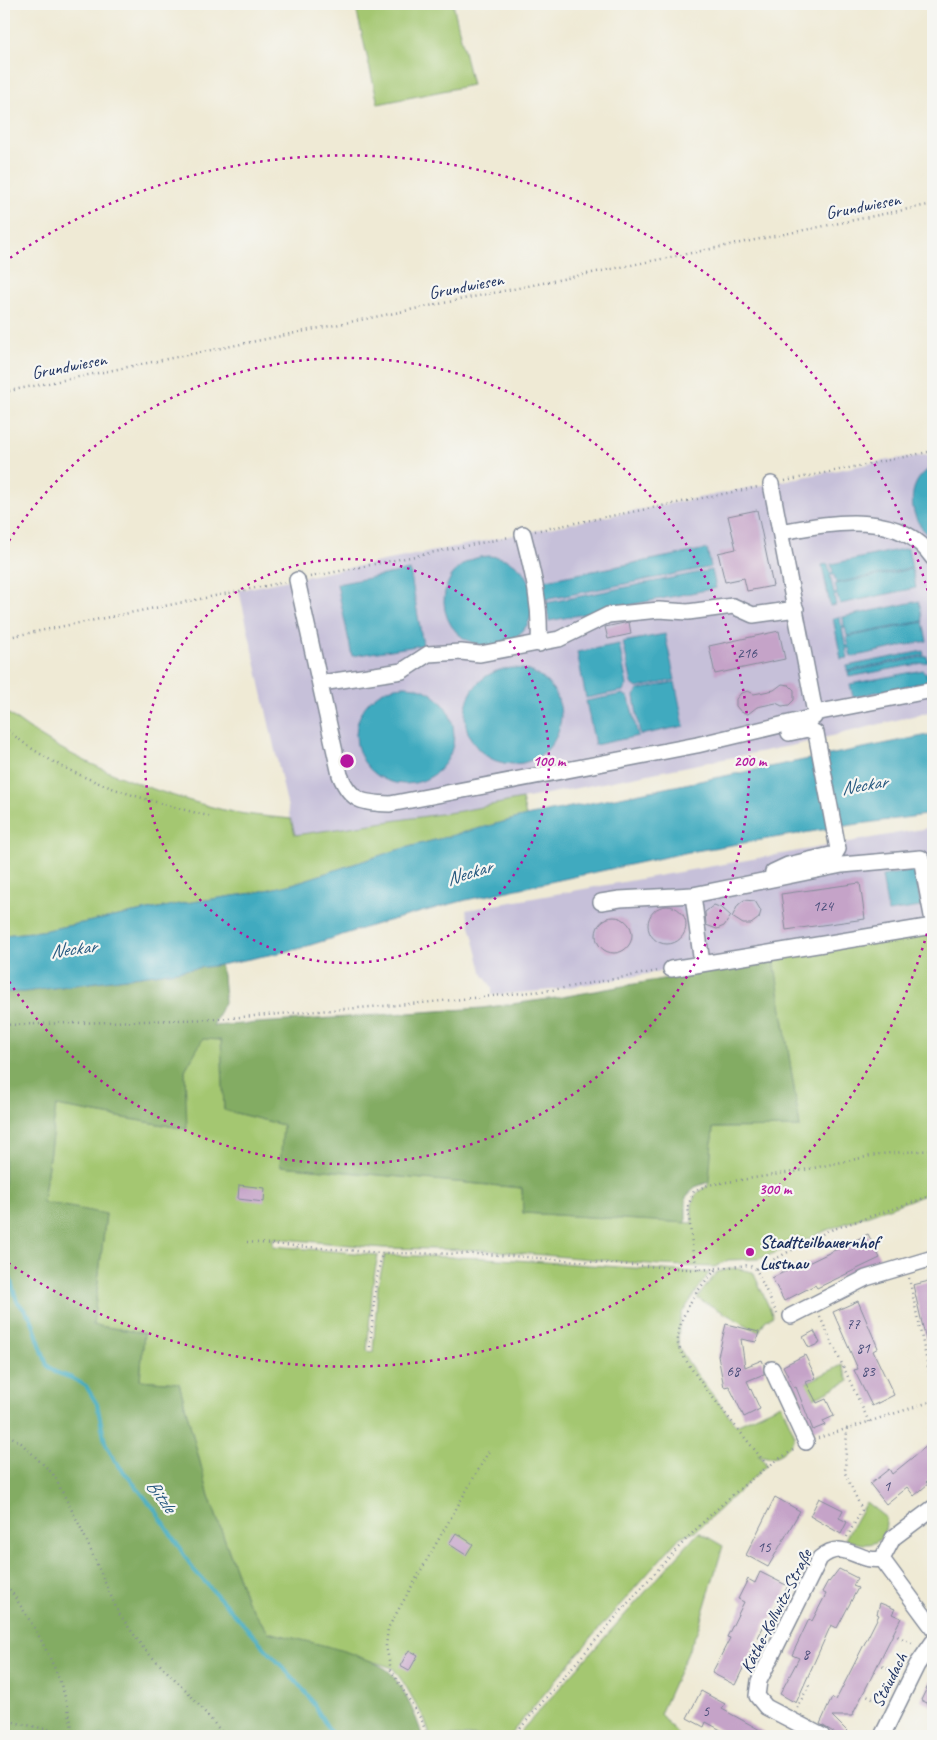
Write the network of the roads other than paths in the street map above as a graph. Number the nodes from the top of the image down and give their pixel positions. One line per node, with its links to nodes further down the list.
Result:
1 (771, 484): 2 (street)
2 (781, 532): 4 (street); 6 (street)
3 (522, 534): 7 (street)
4 (933, 558)
5 (297, 580): 8 (street)
6 (796, 609): 7 (street); 10 (street)
7 (539, 644): 8 (street)
8 (321, 683): 11 (street)
9 (933, 690): 10 (street)
10 (815, 713): 11 (street)
11 (713, 741): 12 (street)
12 (772, 880): 13 (street); 15 (street)
13 (694, 895): 14 (street); 17 (street)
14 (601, 902)
15 (933, 921)
16 (933, 926): 17 (street)
17 (702, 964): 18 (street)
18 (671, 969)
19 (933, 1258): 20 (street)
20 (785, 1317)
21 (772, 1368): 22 (street)
22 (806, 1442)
23 (933, 1508): 24 (street)
24 (882, 1559): 25 (street); 27 (street, Käthe-Kollwitz-Straße)
25 (933, 1628)
26 (930, 1646): 28 (street, Stäudach)
27 (822, 1736)
28 (882, 1736)

